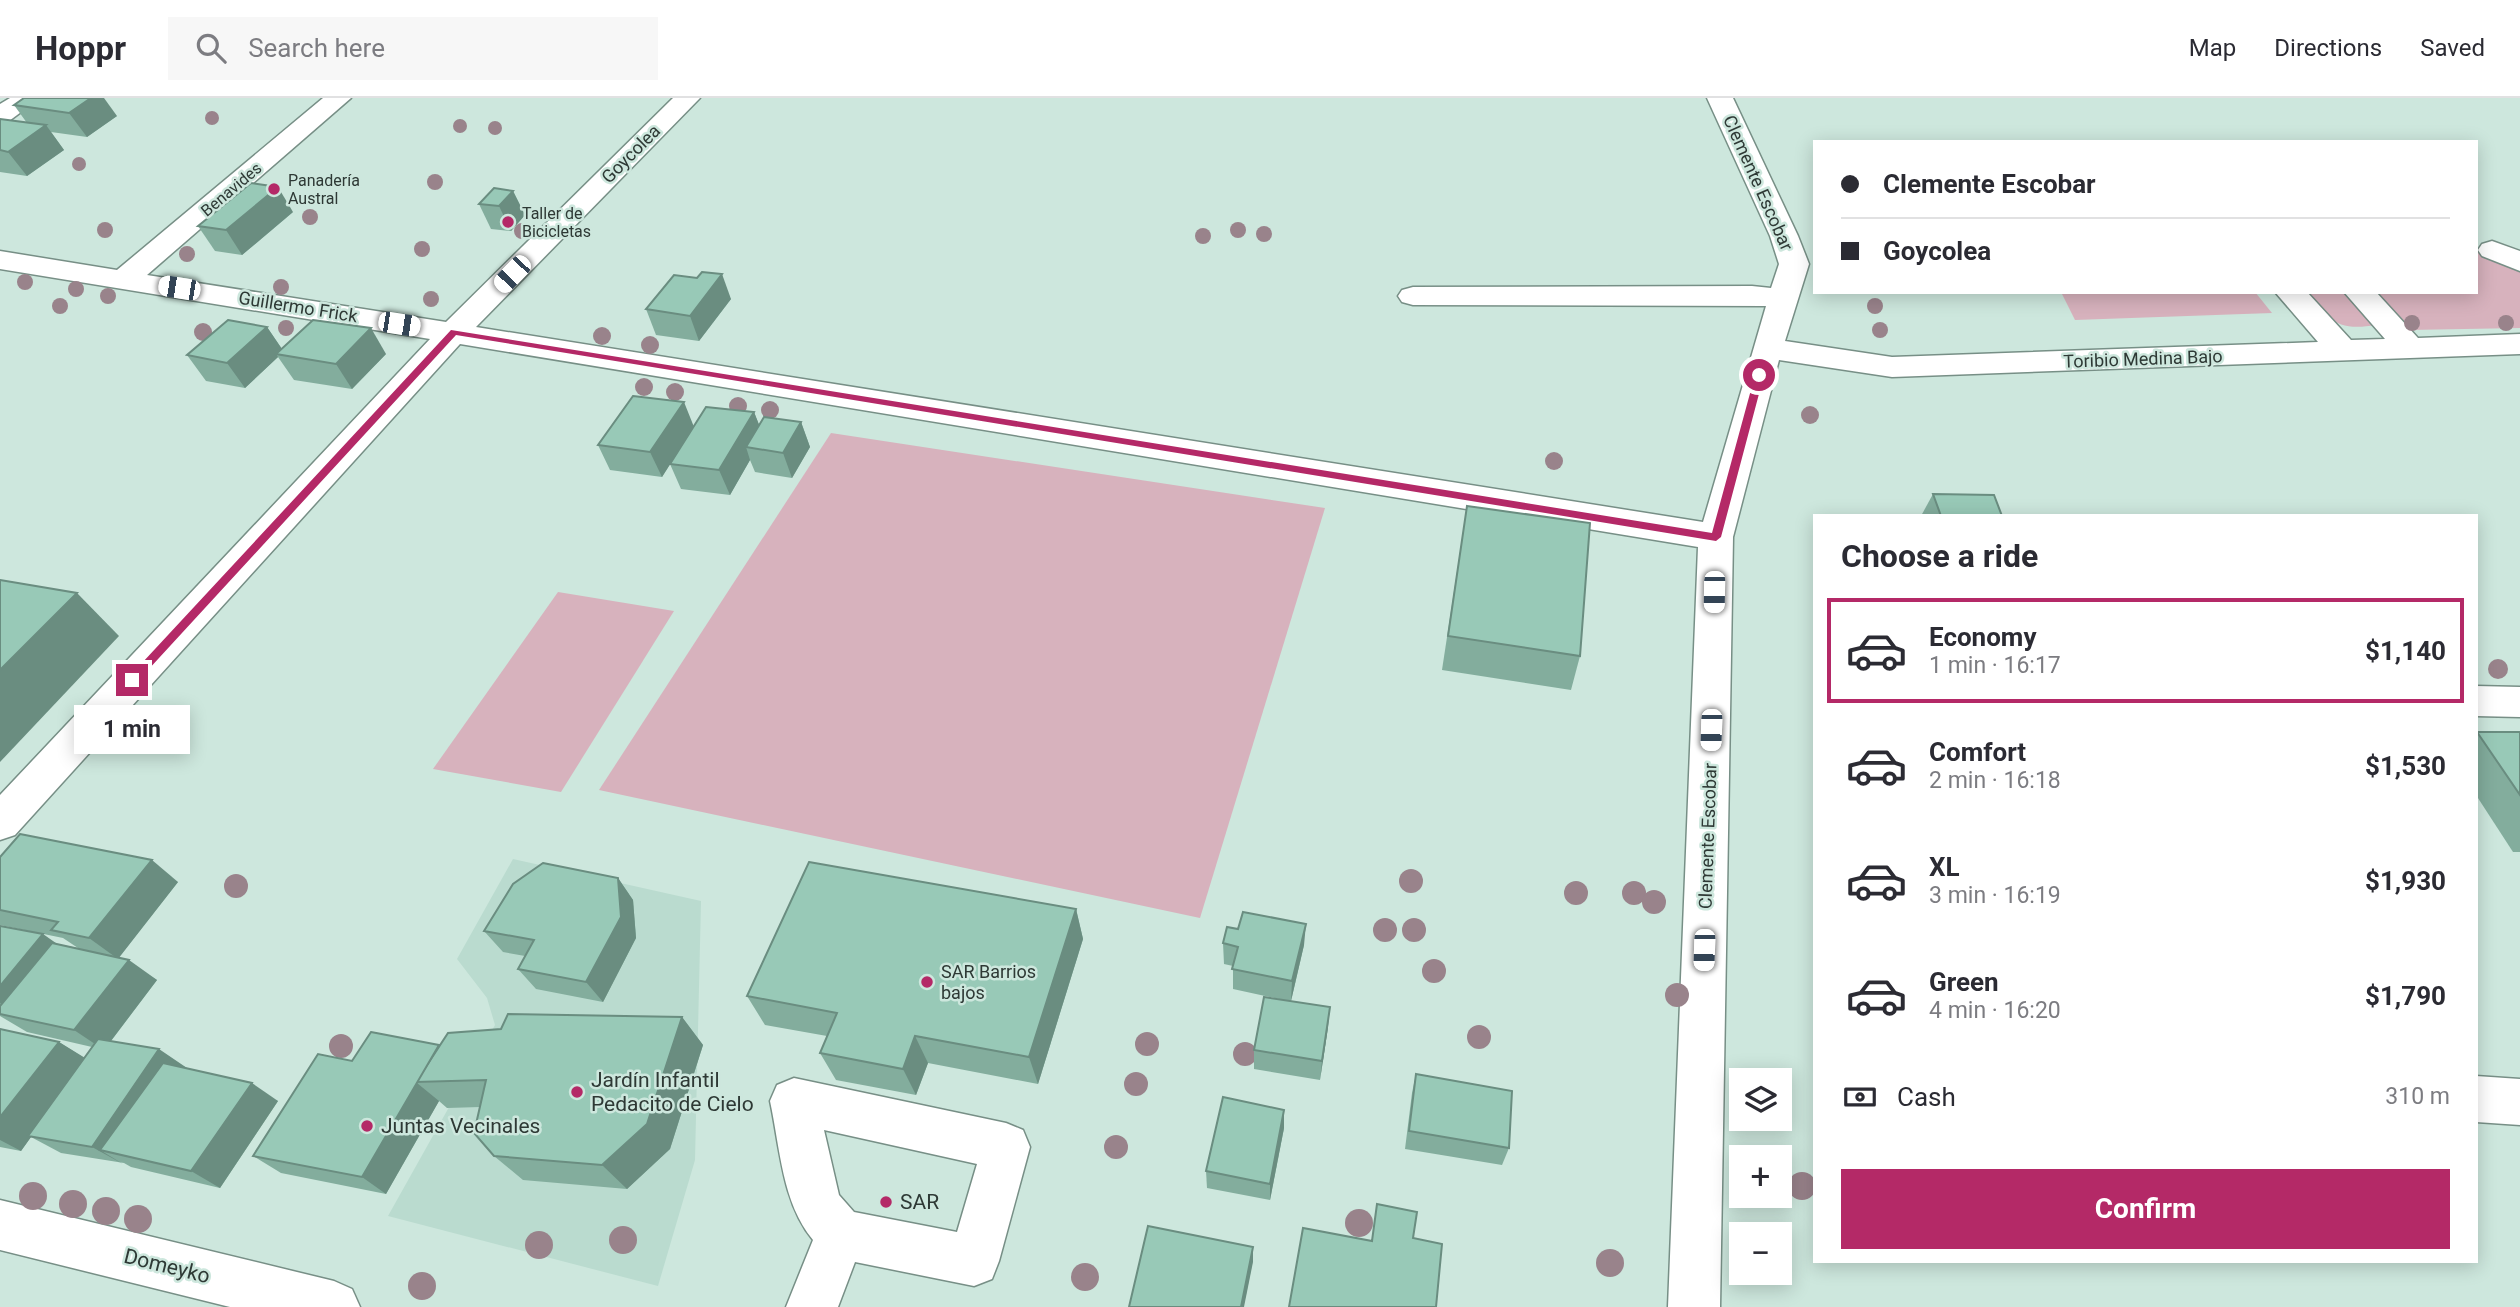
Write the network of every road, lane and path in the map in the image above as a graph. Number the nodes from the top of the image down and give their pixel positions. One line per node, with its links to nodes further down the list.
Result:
1 (27, 98): 5 (street)
2 (338, 98): 9 (street, Benavides)
3 (687, 98): 14 (street, Goycolea)
4 (1720, 98): 13 (street, Clemente Escobar)
5 (0, 116)
6 (2492, 250): 8 (street)
7 (0, 260): 9 (street, Guillermo Frick)
8 (2520, 262)
9 (124, 279): 14 (street, Guillermo Frick)
10 (2292, 294): 18 (street)
11 (2361, 294): 17 (street)
12 (1413, 296): 13 (street)
13 (1783, 299): 16 (street, Clemente Escobar)
14 (454, 332): 19 (street, Guillermo Frick); 22 (street, Goycolea)
15 (2520, 344): 17 (street, Toribio Medina Bajo)
16 (1767, 348): 18 (street, Toribio Medina Bajo); 19 (street, Clemente Escobar)
17 (2410, 348): 18 (street, Toribio Medina Bajo)
18 (2343, 351)
19 (1716, 537): 29 (street, Clemente Escobar)
20 (2478, 701): 21 (street)
21 (2520, 702)
22 (0, 823)
23 (2478, 1100): 24 (street)
24 (2520, 1102)
25 (0, 1225): 27 (street, Domeyko)
26 (840, 1234): 26 (street); 28 (street)
27 (334, 1307)
28 (812, 1307)
29 (1694, 1307)

